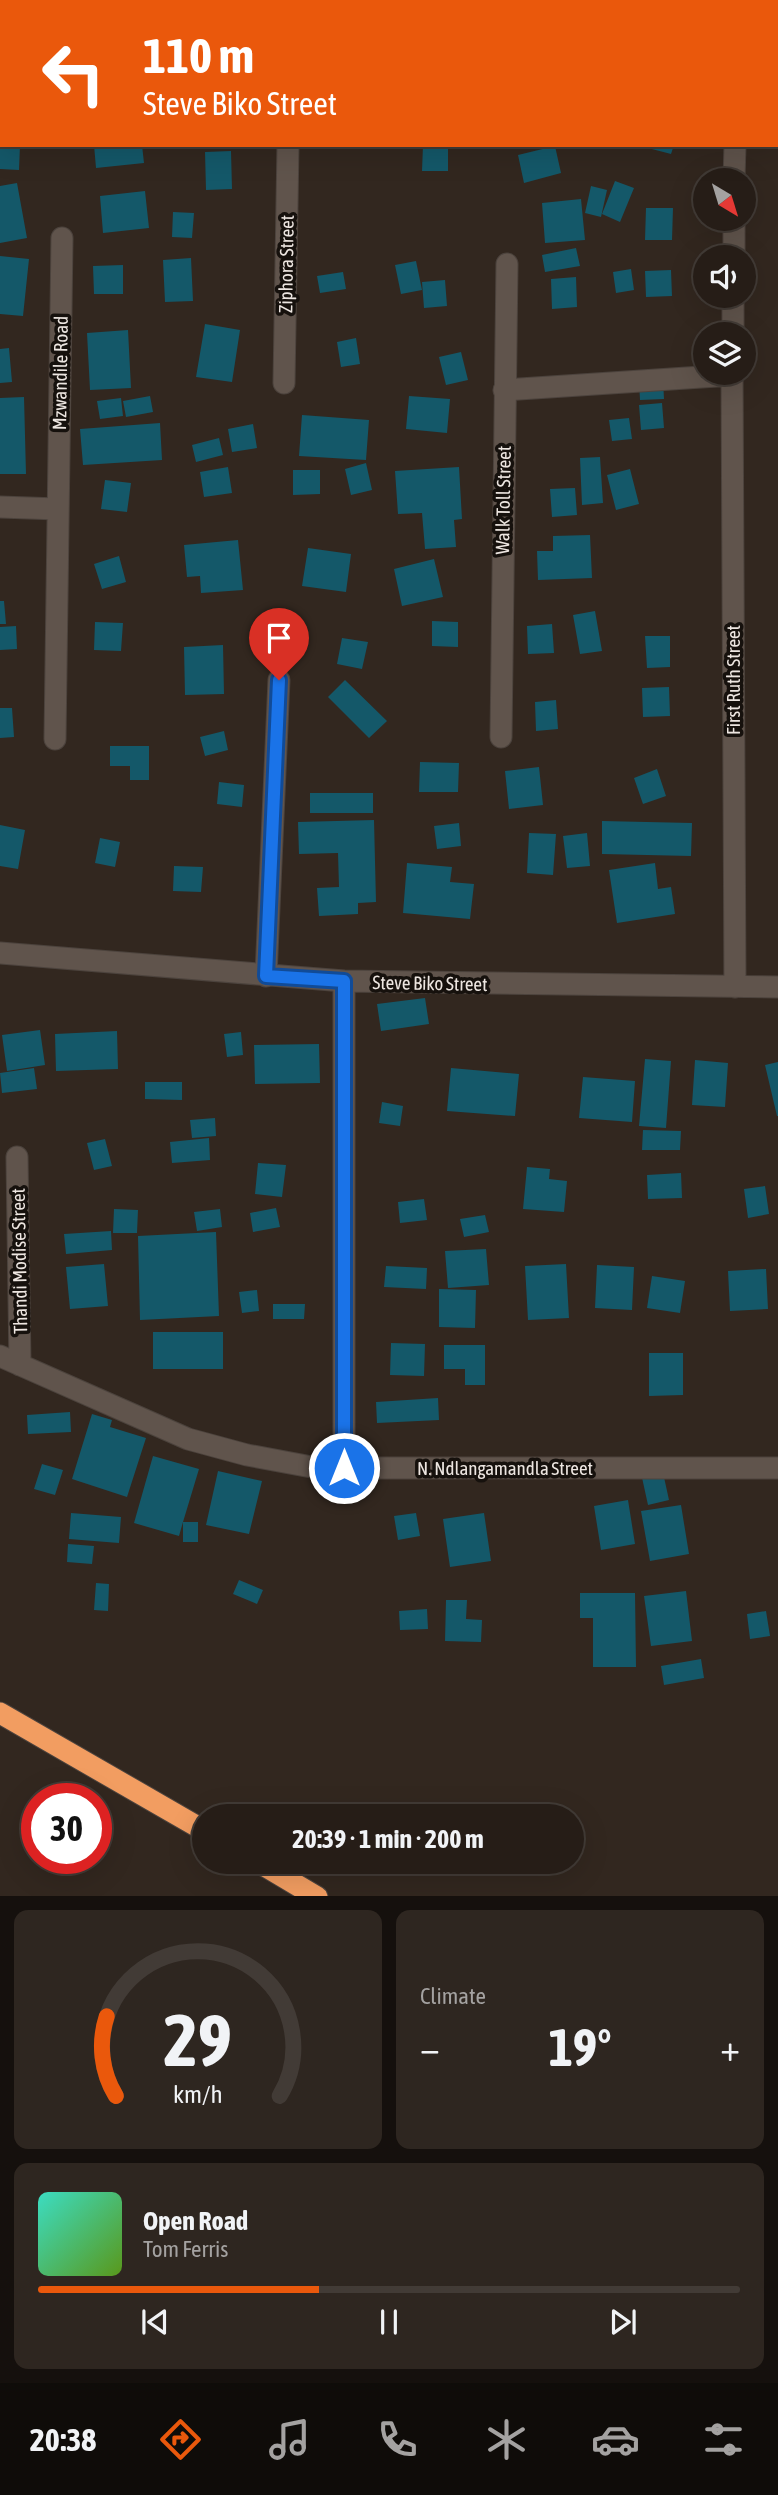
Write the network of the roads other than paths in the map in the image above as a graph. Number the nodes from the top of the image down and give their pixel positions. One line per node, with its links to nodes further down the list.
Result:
1 (288, 147): 7 (street, Ziphora Street)
2 (735, 147): 3 (street)
3 (734, 168)
4 (62, 237): 11 (street, Mzwandile Road)
5 (507, 264): 9 (street, Walk Toll Street)
6 (693, 377): 9 (street)
7 (284, 383)
8 (732, 385): 18 (street, First Ruth Street)
9 (504, 390): 13 (street, Walk Toll Street)
10 (0, 508): 11 (street)
11 (58, 509): 14 (street, Mzwandile Road)
12 (279, 680): 16 (street)
13 (500, 737)
14 (55, 739)
15 (0, 953): 16 (street, Steve Biko Street)
16 (266, 976): 17 (street, Steve Biko Street)
17 (344, 981): 18 (street, Steve Biko Street); 23 (street)
18 (735, 987): 19 (street, Steve Biko Street)
19 (778, 987)
20 (17, 1157): 22 (street, Thandi Modise Street)
21 (0, 1356): 22 (street, N. Ndlangamandla Street)
22 (20, 1364): 23 (street, N. Ndlangamandla Street)
23 (344, 1468): 24 (street, N. Ndlangamandla Street)
24 (778, 1468)
25 (0, 1713): 26 (highway)
26 (192, 1824)
27 (279, 1874): 28 (highway)
28 (317, 1896)

